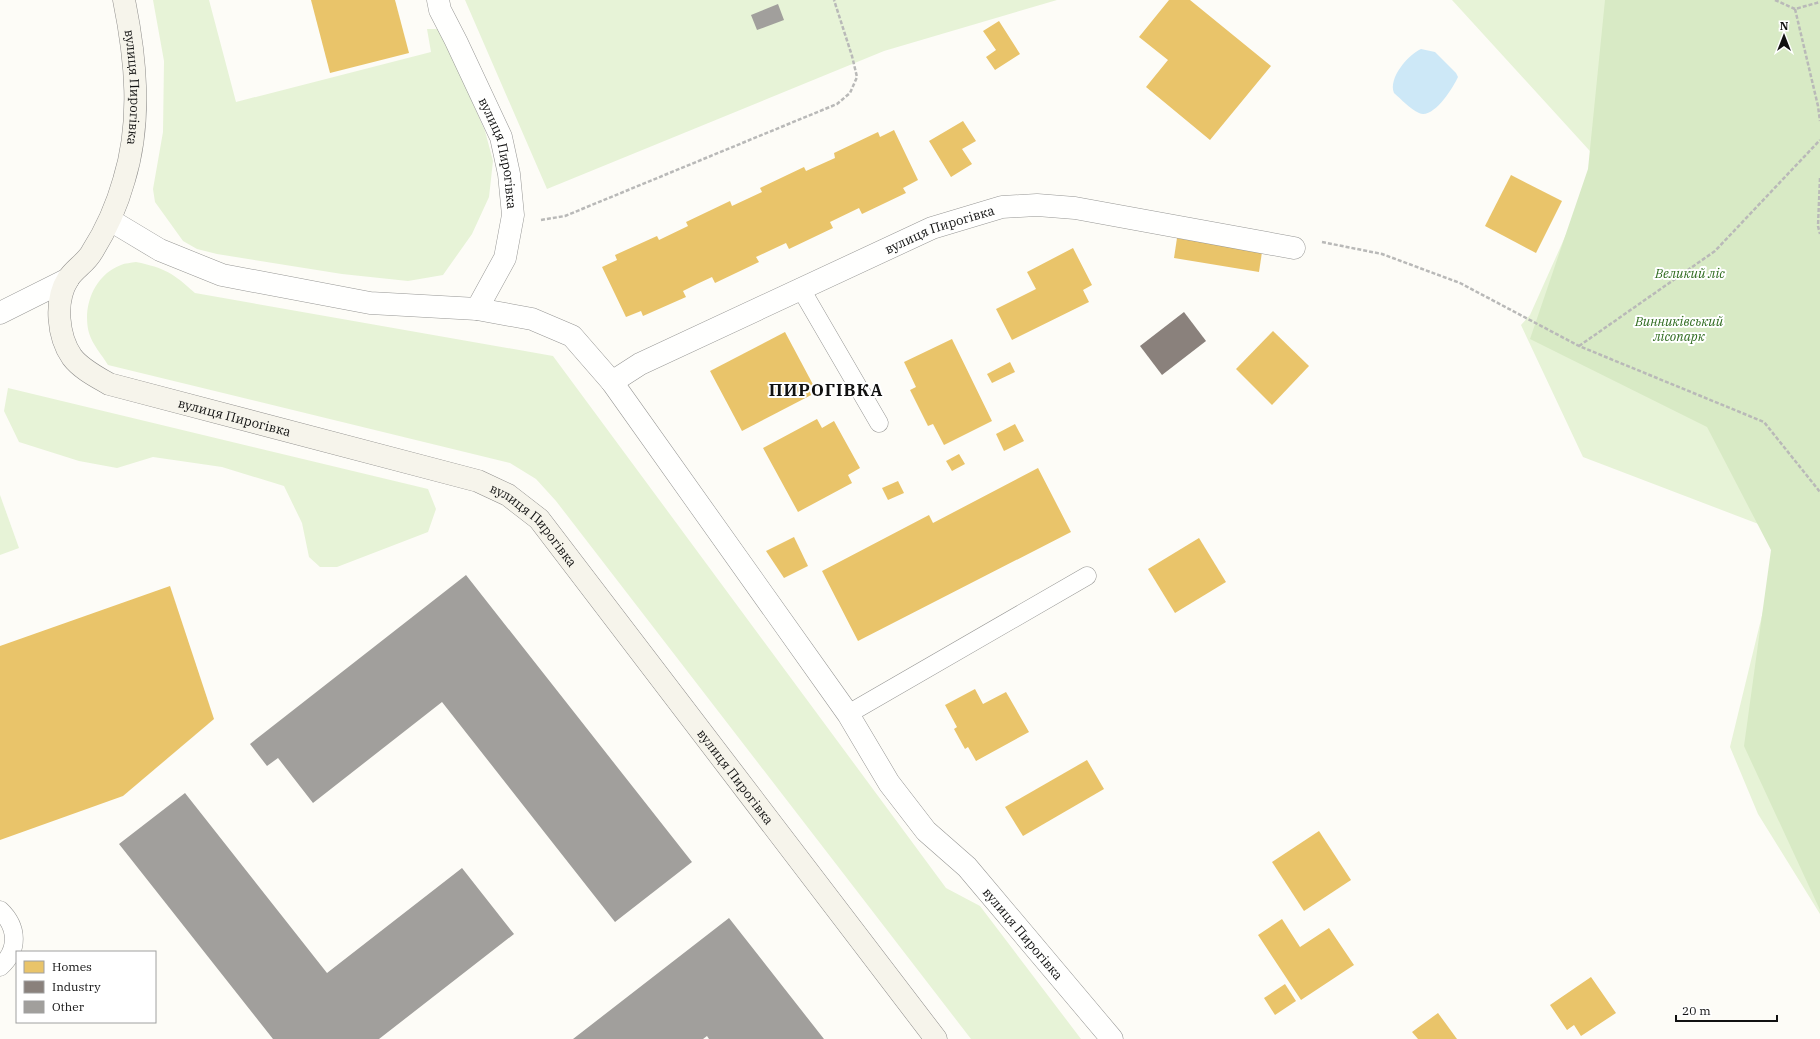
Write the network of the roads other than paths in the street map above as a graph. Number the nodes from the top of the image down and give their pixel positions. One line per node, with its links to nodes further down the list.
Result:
1 (124, 0): 3 (street, вулиця Пирогівка)
2 (438, 0): 7 (street, вулиця Пирогівка)
3 (110, 220): 5 (street, вулиця Пирогівка); 7 (street, вулиця Пирогівка)
4 (1294, 248): 6 (street, вулиця Пирогівка)
5 (68, 280): 8 (street); 15 (street, вулиця Пирогівка)
6 (801, 289): 9 (street, вулиця Пирогівка); 10 (lane)
7 (477, 308): 9 (street, вулиця Пирогівка)
8 (0, 313)
9 (612, 382): 12 (street, вулиця Пирогівка)
10 (879, 423)
11 (1087, 576): 12 (lane)
12 (848, 714): 16 (street, вулиця Пирогівка)
13 (0, 910): 14 (lane)
14 (0, 967)
15 (936, 1039)
16 (1112, 1039)

